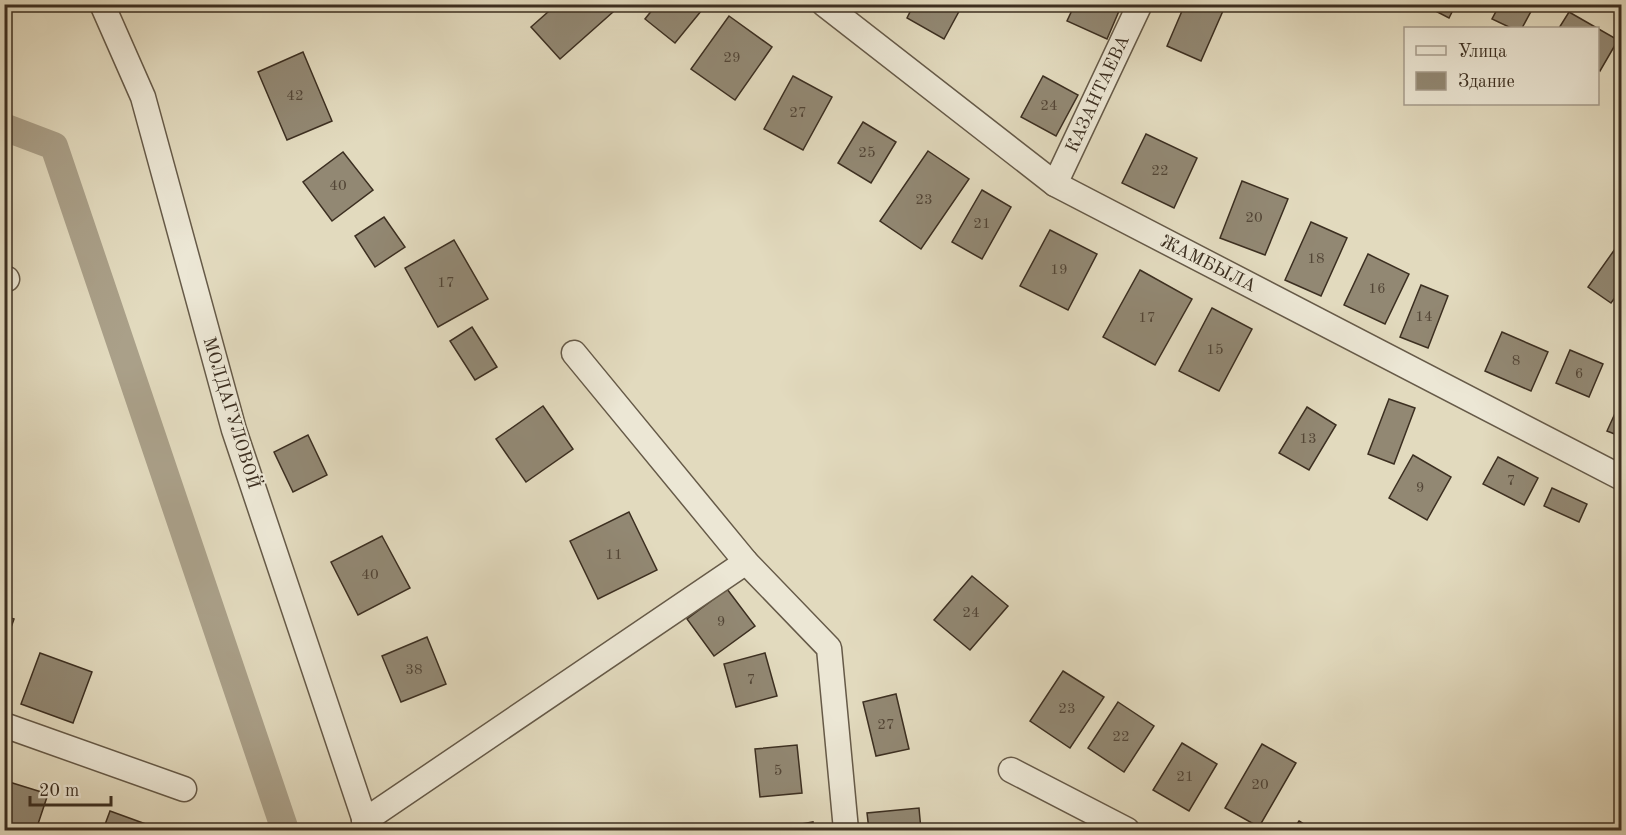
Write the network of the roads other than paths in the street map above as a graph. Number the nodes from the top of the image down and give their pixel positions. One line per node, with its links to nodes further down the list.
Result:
1 (102, 4): 11 (street, МОЛДАГУЛОВОЙ)
2 (824, 4): 4 (street, ЖАМБЫЛА)
3 (1140, 4): 4 (street, КАЗАНТАЕВА)
4 (1055, 184): 6 (street, ЖАМБЫЛА)
5 (574, 353): 7 (street)
6 (1622, 478)
7 (746, 562): 11 (street, МОЛДАГУЛОВОЙ); 12 (street)
8 (4, 725): 10 (street)
9 (1011, 770): 13 (street)
10 (184, 789)
11 (366, 826)
12 (846, 831)
13 (1127, 831)

